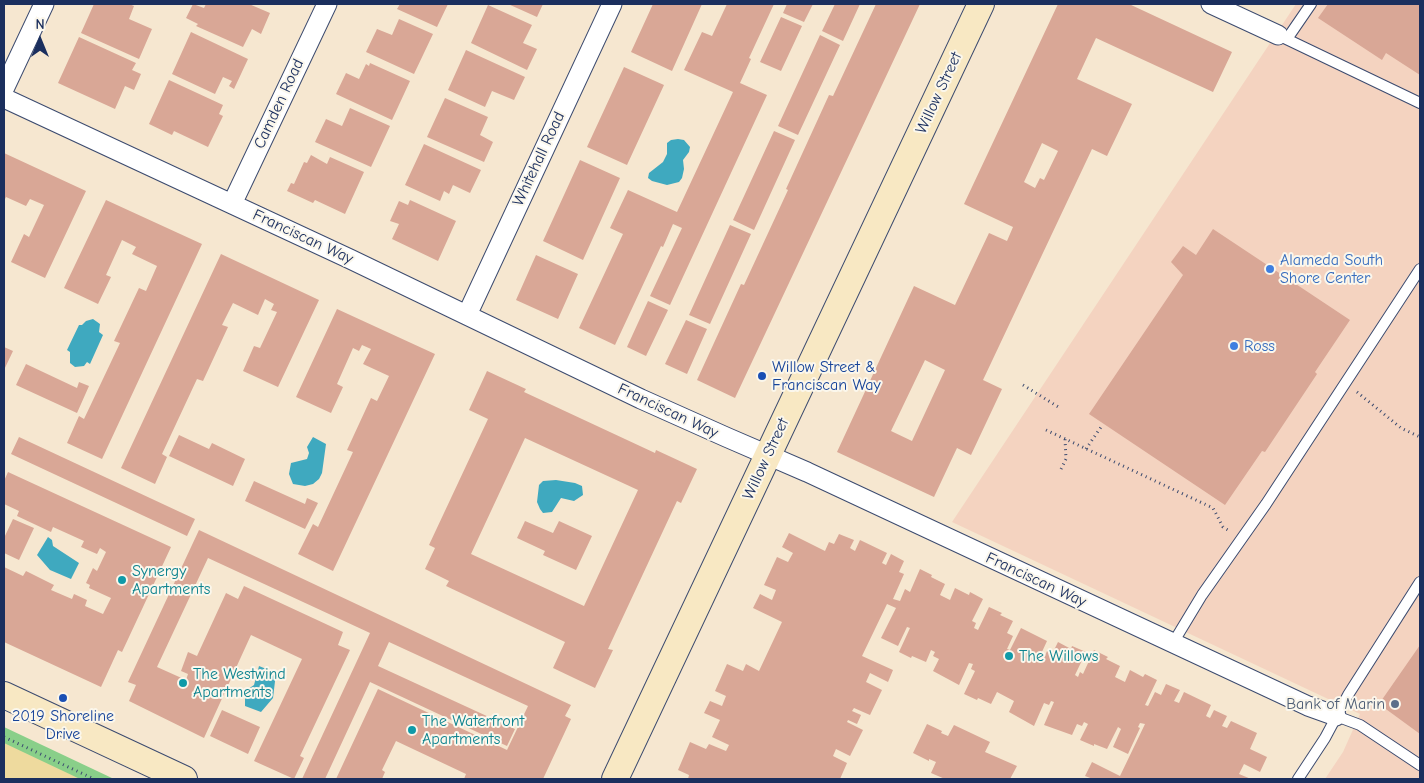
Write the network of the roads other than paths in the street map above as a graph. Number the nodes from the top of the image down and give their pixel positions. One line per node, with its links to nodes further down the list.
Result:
1 (44, 4): 8 (street)
2 (327, 4): 11 (street, Camden Road)
3 (612, 4): 13 (street, Whitehall Road)
4 (981, 4): 14 (street, Willow Street)
5 (1211, 4): 7 (street)
6 (1311, 4): 7 (lane)
7 (1282, 37): 10 (lane)
8 (4, 89)
9 (4, 98): 11 (street, Franciscan Way)
10 (1420, 102)
11 (232, 204): 13 (street, Franciscan Way)
12 (1420, 270): 16 (lane)
13 (467, 315): 14 (street, Franciscan Way)
14 (768, 455): 16 (street, Franciscan Way); 21 (street, Willow Street)
15 (1420, 582): 18 (lane)
16 (1173, 644): 18 (street, Franciscan Way)
17 (4, 695): 20 (street)
18 (1336, 716): 19 (lane); 22 (lane)
19 (1420, 765)
20 (184, 779)
21 (615, 779)
22 (1298, 779)

